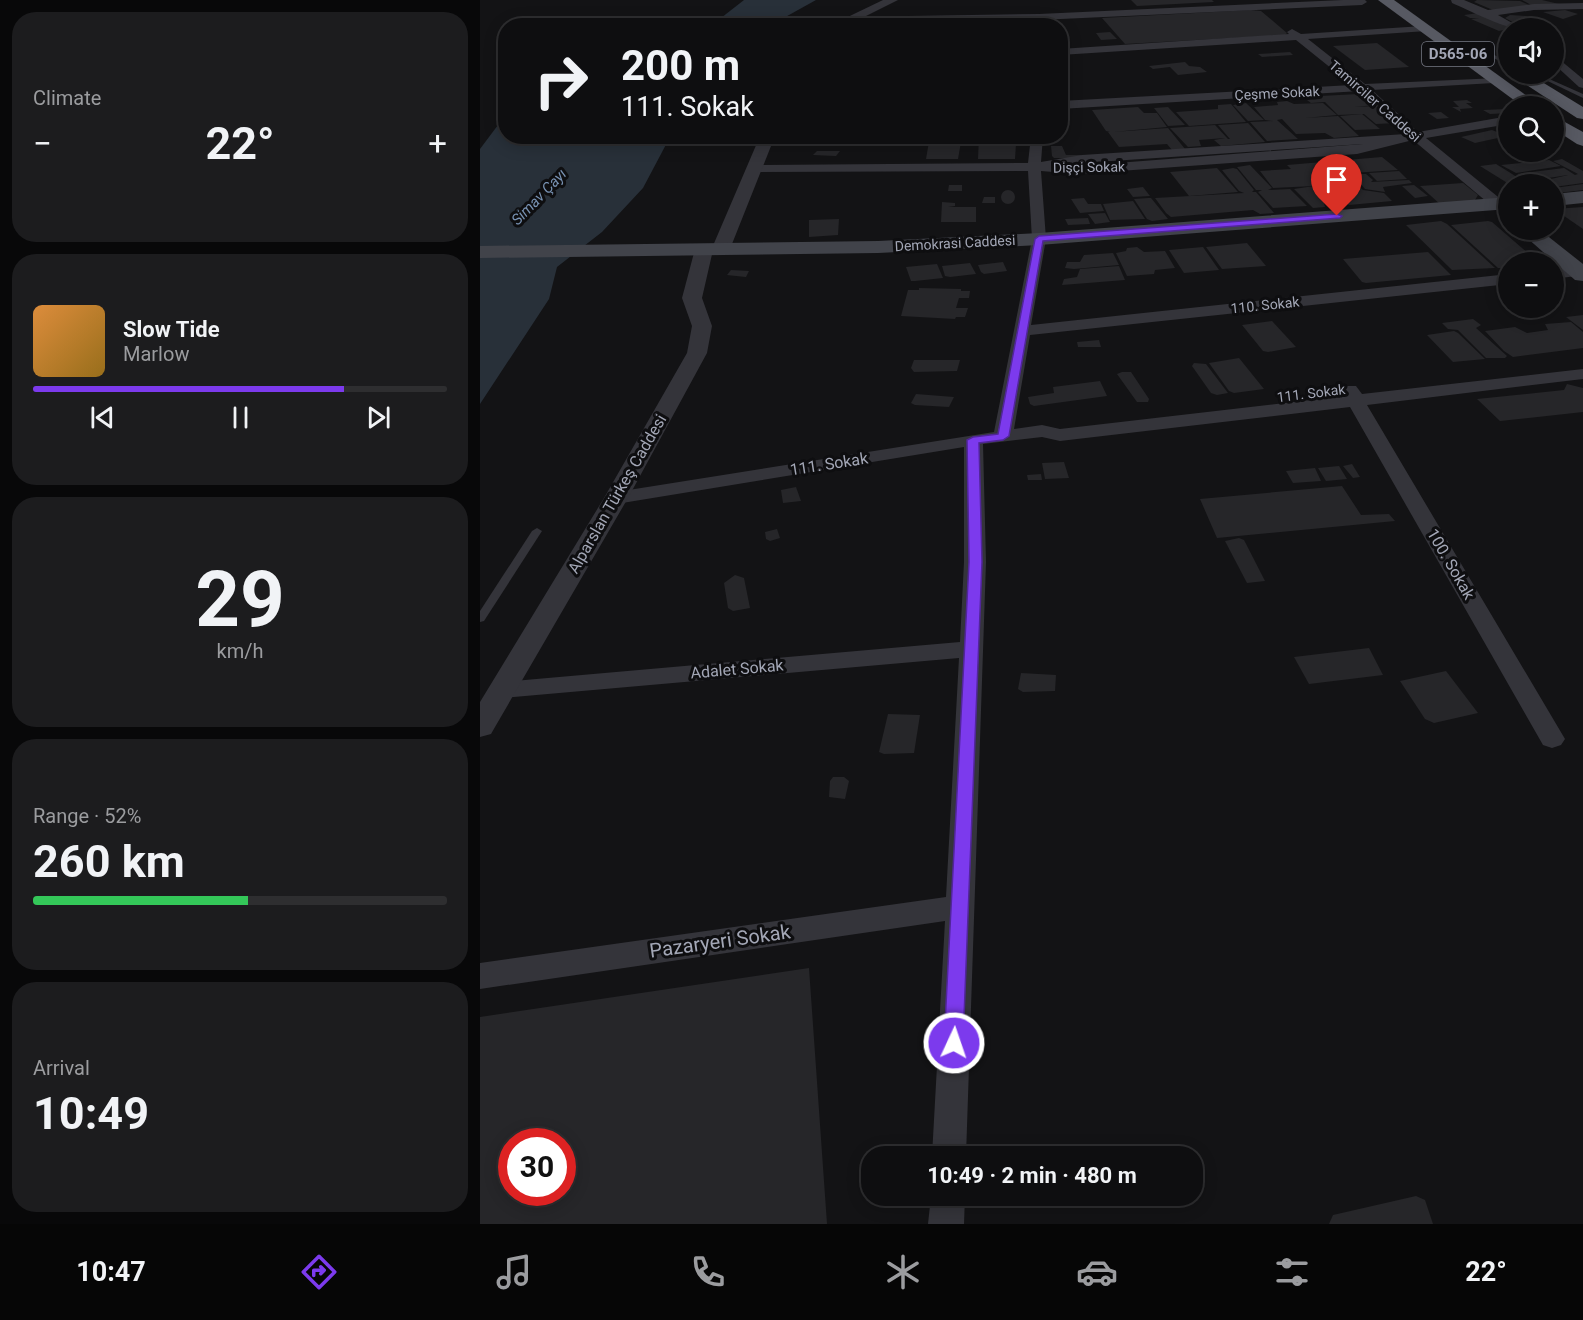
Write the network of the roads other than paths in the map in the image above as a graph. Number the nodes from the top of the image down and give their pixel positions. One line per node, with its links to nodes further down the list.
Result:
1 (892, 0): 10 (street)
2 (1385, 0): 13 (highway, D565-06)
3 (1455, 0): 8 (street)
4 (1361, 1): 5 (street)
5 (1256, 3): 9 (street); 14 (street, Tamirciler Caddesi)
6 (1583, 6): 8 (street)
7 (1421, 7): 16 (highway, D565-06)
8 (1487, 13): 12 (street)
9 (1038, 17): 11 (street)
10 (851, 18)
11 (1005, 18)
12 (1498, 19)
13 (1423, 29): 14 (street); 21 (highway, D565-06)
14 (1298, 37): 15 (street); 25 (street, Tamirciler Caddesi)
15 (1068, 51)
16 (1484, 52): 17 (lane); 18 (highway, D565-06)
17 (1498, 58)
18 (1498, 61)
19 (1564, 63): 20 (street)
20 (1578, 71): 24 (street)
21 (1494, 80): 25 (street, Çeşme Sokak); 27 (highway, D565-06)
22 (1534, 84): 30 (highway)
23 (1559, 84): 26 (lane)
24 (1583, 86): 26 (lane)
25 (1363, 88): 29 (street, Çeşme Sokak); 33 (street, Tamirciler Caddesi)
26 (1571, 89): 28 (lane)
27 (1517, 96)
28 (1583, 96)
29 (1068, 105)
30 (1583, 114)
31 (1498, 122): 33 (street, Dişçi Sokak)
32 (1564, 128): 34 (highway)
33 (1416, 136): 37 (street, Dişçi Sokak); 41 (street, Tamirciler Caddesi)
34 (1583, 140)
35 (764, 144): 38 (street, Alparslan Türkeş Caddesi)
36 (1036, 144): 37 (street)
37 (1034, 167): 38 (street, Dişçi Sokak); 43 (street)
38 (754, 168): 45 (street, Alparslan Türkeş Caddesi)
39 (1583, 197): 40 (main road)
40 (1564, 199)
41 (1498, 201)
42 (1498, 207): 43 (main road, Demokrasi Caddesi)
43 (1039, 239): 45 (main road, Demokrasi Caddesi); 50 (street)
44 (1540, 240): 47 (main road)
45 (704, 249): 46 (main road, Demokrasi Caddesi); 56 (street, Alparslan Türkeş Caddesi)
46 (480, 252)
47 (1581, 273): 48 (street)
48 (1564, 274)
49 (1498, 280): 50 (street, 110. Sokak)
50 (1022, 331): 54 (street)
51 (1583, 361): 53 (street, 111. Sokak)
52 (1583, 374): 53 (street, 111. Sokak)
53 (1353, 394): 54 (street, 111. Sokak); 62 (street, 100. Sokak)
54 (1003, 436): 55 (street, 111. Sokak)
55 (973, 440): 56 (street, 111. Sokak); 59 (street)
56 (616, 498): 60 (street, Alparslan Türkeş Caddesi)
57 (537, 531): 58 (lane)
58 (480, 619)
59 (971, 649): 60 (street, Adalet Sokak); 63 (street)
60 (502, 690): 61 (street, Alparslan Türkeş Caddesi)
61 (480, 727)
62 (1552, 739)
63 (960, 907): 64 (street, Pazaryeri Sokak); 65 (street)
64 (480, 976)
65 (949, 1146)
66 (947, 1206): 67 (street)
67 (946, 1224)

